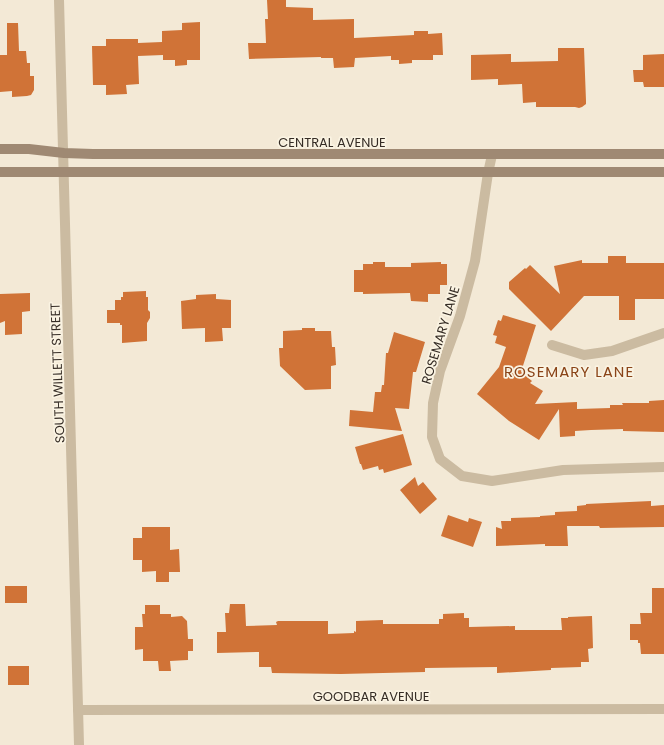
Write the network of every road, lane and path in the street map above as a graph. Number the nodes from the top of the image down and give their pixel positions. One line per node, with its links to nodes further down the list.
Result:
1 (59, 0): 3 (street, SOUTH WILLETT STREET)
2 (0, 149): 3 (main road, CENTRAL AVENUE)
3 (64, 154): 5 (main road, CENTRAL AVENUE); 7 (street, SOUTH WILLETT STREET)
4 (664, 154): 5 (main road, CENTRAL AVENUE)
5 (492, 155): 9 (street, ROSEMARY LANE)
6 (0, 172): 7 (main road)
7 (64, 172): 9 (main road); 14 (street, SOUTH WILLETT STREET)
8 (664, 172): 9 (main road)
9 (488, 173): 12 (street, ROSEMARY LANE)
10 (664, 333): 11 (street)
11 (552, 345)
12 (664, 467)
13 (664, 709): 14 (street, GOODBAR AVENUE)
14 (78, 710): 15 (street, SOUTH WILLETT STREET)
15 (79, 745)

